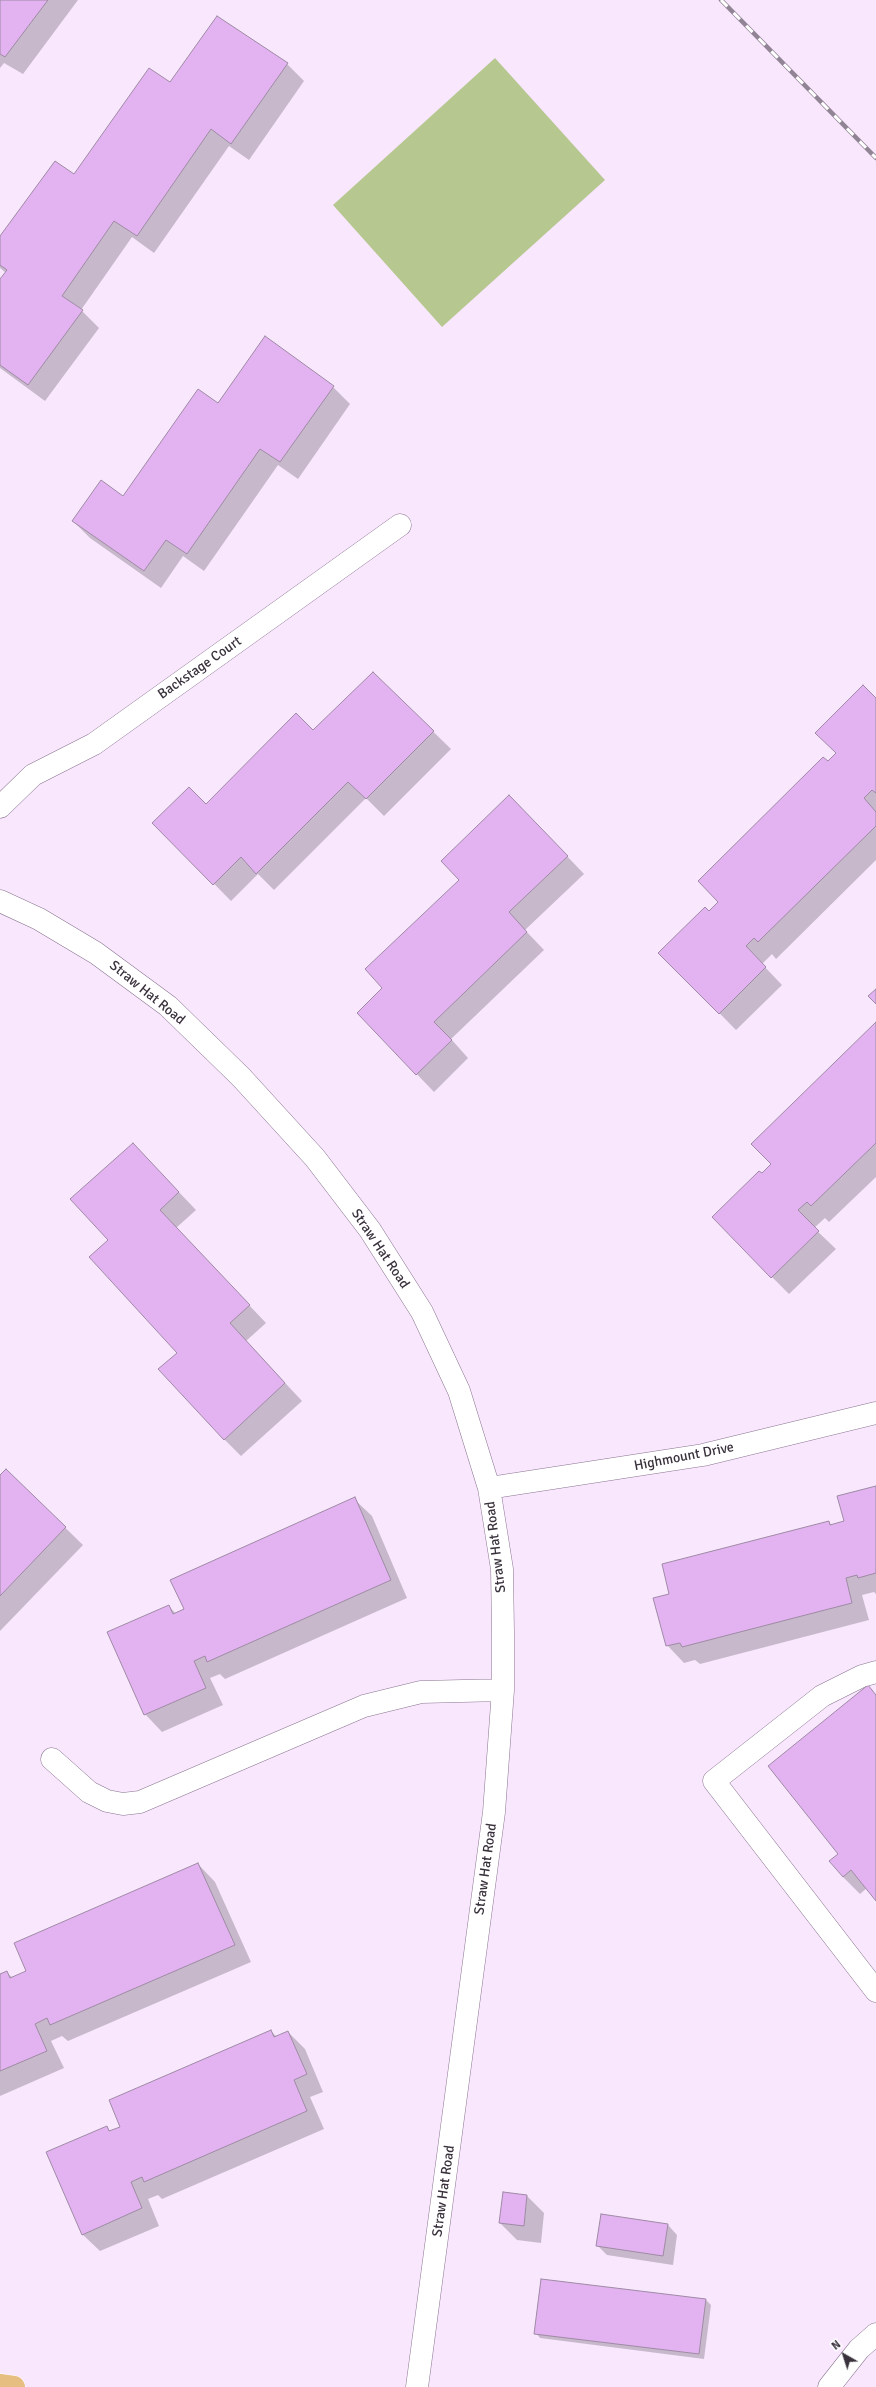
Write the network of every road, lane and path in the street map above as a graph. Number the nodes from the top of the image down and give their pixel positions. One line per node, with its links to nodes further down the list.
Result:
1 (400, 525): 2 (street, Backstage Court)
2 (0, 807)
3 (0, 901): 5 (street, Straw Hat Road)
4 (876, 1413): 5 (street, Highmount Drive)
5 (489, 1488): 7 (street, Straw Hat Road)
6 (876, 1672): 9 (street)
7 (503, 1690): 8 (street); 13 (street, Straw Hat Road)
8 (52, 1758)
9 (876, 1992)
10 (876, 2334): 14 (street)
11 (0, 2385): 12 (main road)
12 (14, 2387)
13 (417, 2387)
14 (829, 2387)

